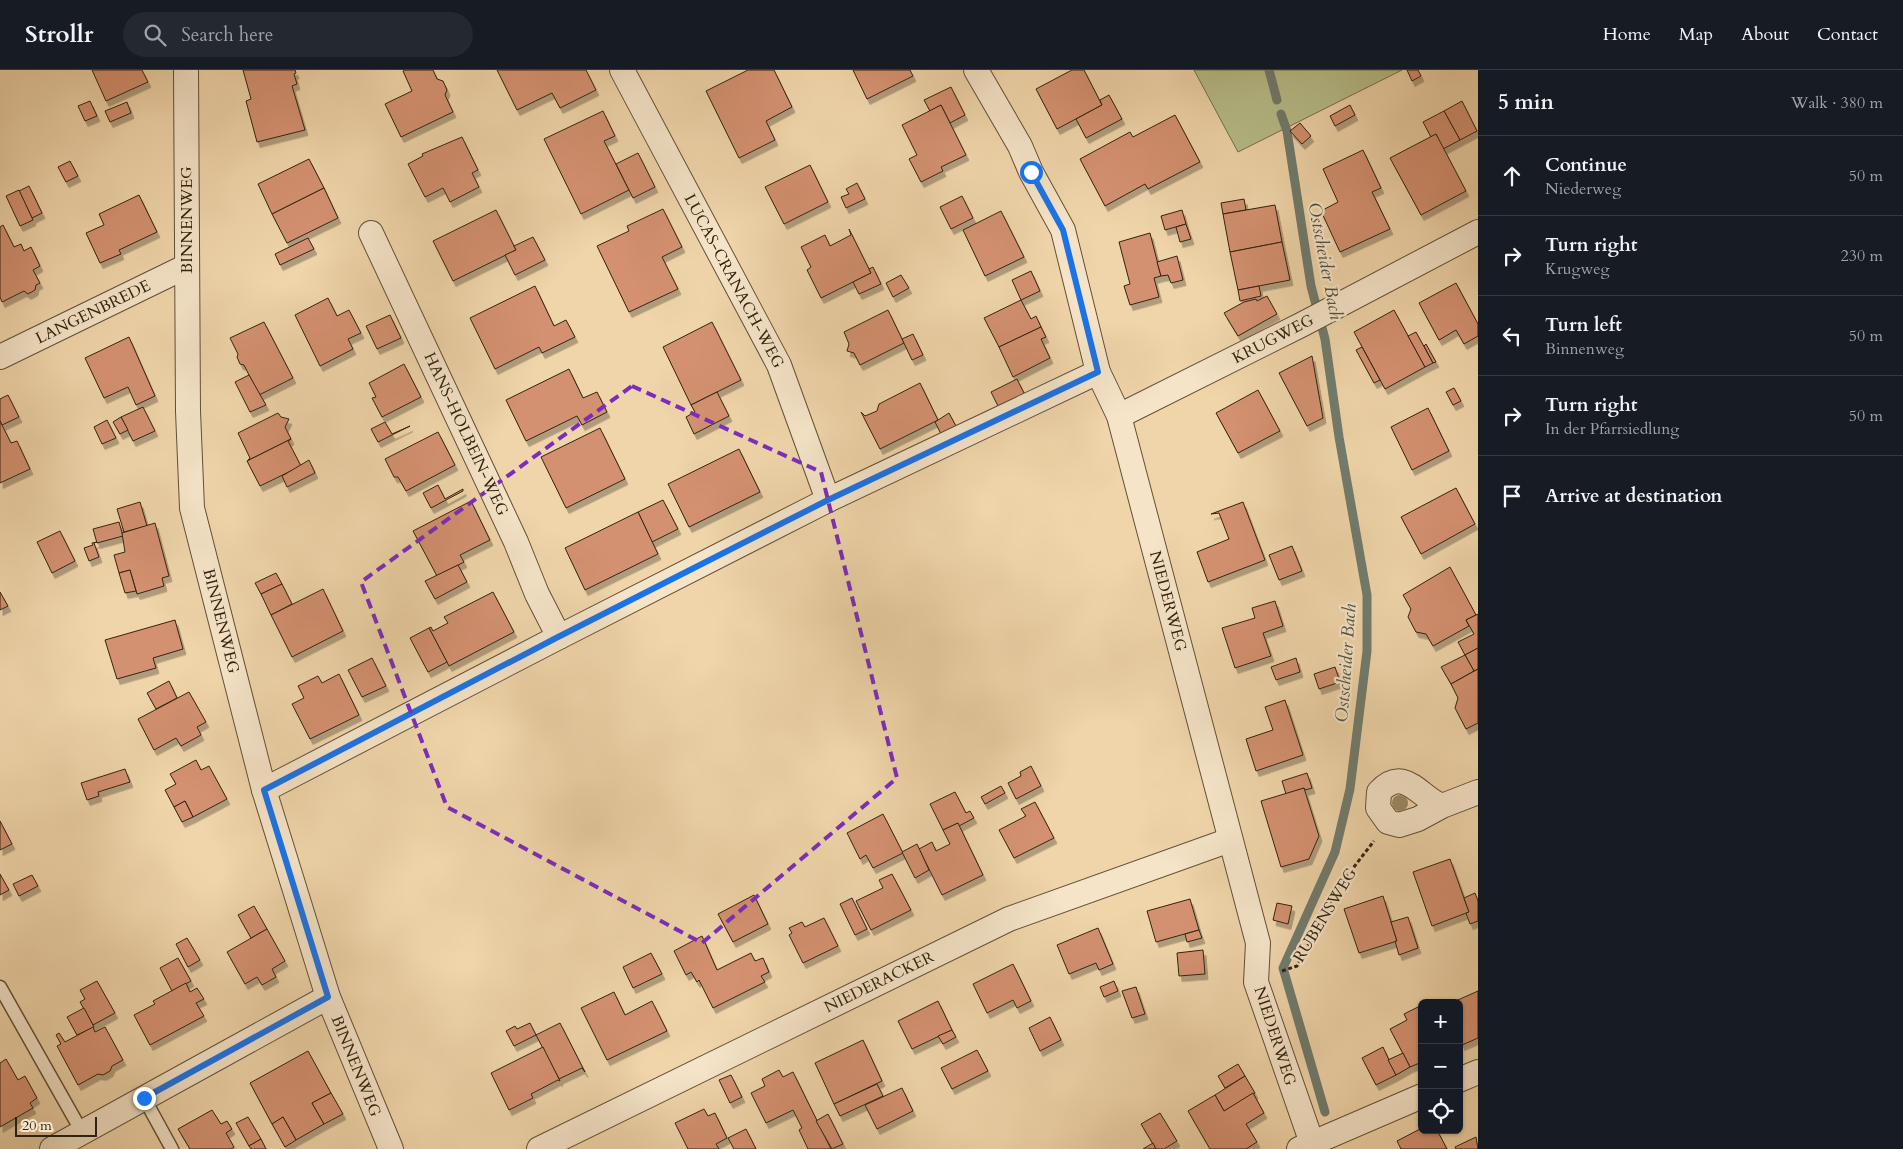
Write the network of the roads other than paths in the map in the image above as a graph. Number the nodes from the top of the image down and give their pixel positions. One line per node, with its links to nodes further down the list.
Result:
1 (186, 70): 6 (street, BINNENWEG)
2 (622, 70): 10 (street, LUCAS-CRANACH-WEG)
3 (976, 70): 8 (street, NIEDERWEG)
4 (1478, 232): 9 (street, KRUGWEG)
5 (371, 233): 11 (street, HANS-HOLBEIN-WEG)
6 (187, 266): 7 (street, LANGENBREDE); 12 (street, BINNENWEG)
7 (0, 357)
8 (1098, 372): 9 (street, NIEDERWEG); 10 (street)
9 (1120, 416): 15 (street, NIEDERWEG)
10 (828, 500): 11 (street)
11 (558, 637): 12 (street)
12 (264, 790): 17 (street, BINNENWEG)
13 (1478, 792): 14 (street)
14 (1442, 806): 14 (street)
15 (1230, 840): 23 (street, NIEDERWEG); 27 (street, NIEDERACKER)
16 (0, 987): 22 (lane)
17 (328, 997): 20 (street); 26 (street, BINNENWEG)
18 (1478, 1072): 19 (street)
19 (1463, 1078)
20 (144, 1098): 22 (street); 25 (lane)
21 (1418, 1098): 23 (street)
22 (82, 1132): 24 (street)
23 (1308, 1147)
24 (52, 1149)
25 (172, 1149)
26 (391, 1149)
27 (540, 1149)

